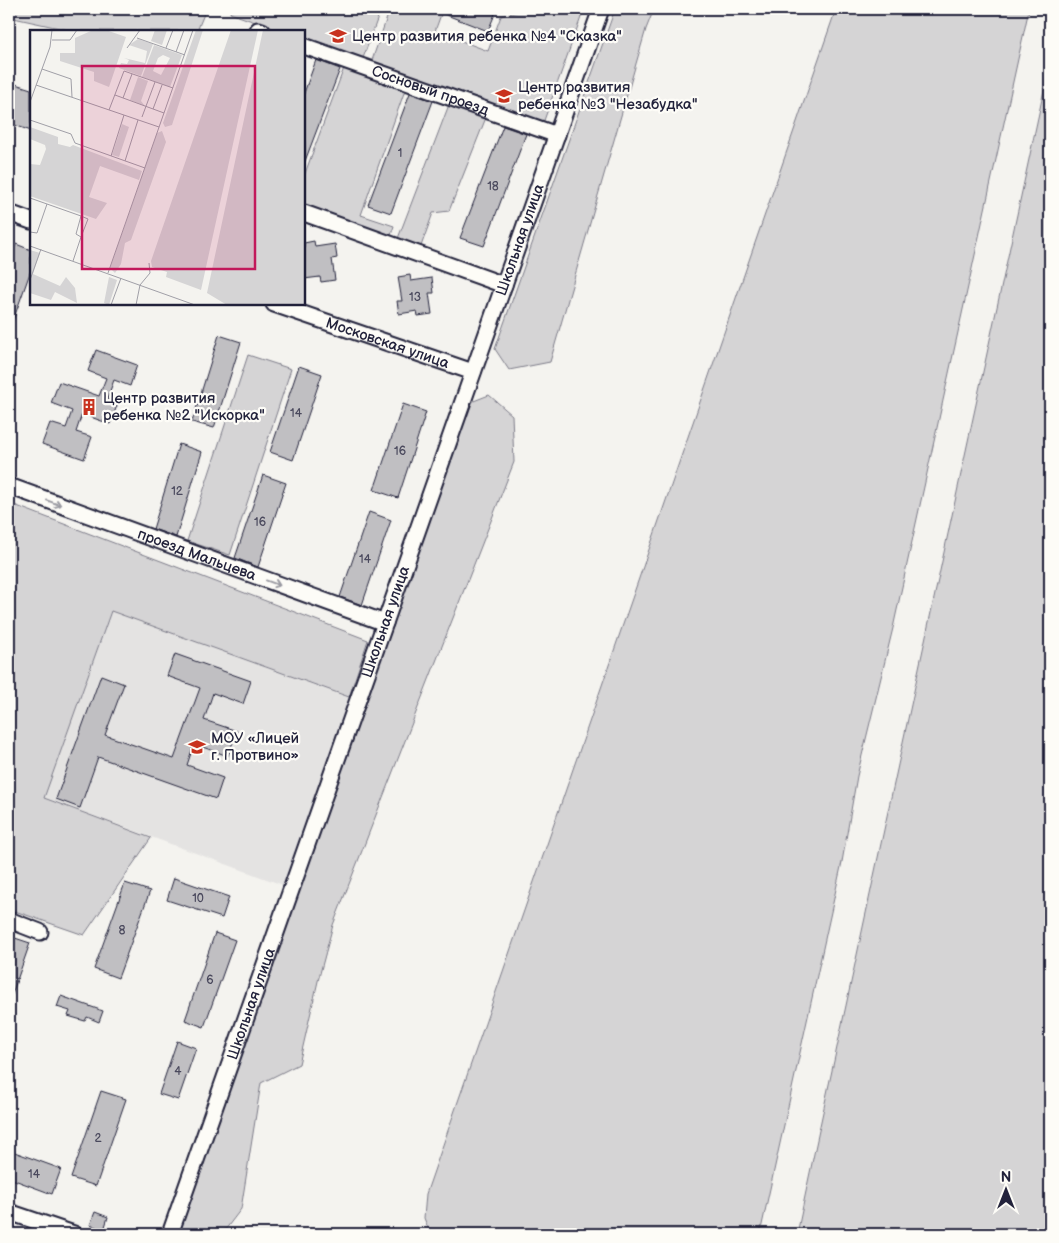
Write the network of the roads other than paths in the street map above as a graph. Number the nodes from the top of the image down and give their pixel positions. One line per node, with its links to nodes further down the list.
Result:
1 (601, 9): 3 (street, Школьная улица)
2 (305, 46): 3 (street, Сосновый проезд)
3 (557, 135): 7 (street, Школьная улица)
4 (9, 213): 6 (street)
5 (305, 213): 7 (street)
6 (30, 221)
7 (504, 285): 9 (street, Школьная улица)
8 (277, 305): 9 (street, Московская улица)
9 (473, 372): 11 (street, Школьная улица)
10 (9, 486): 11 (street, проезд Мальцева, one-way to 11)
11 (385, 623): 16 (street, Школьная улица)
12 (9, 920): 13 (street)
13 (40, 932)
14 (9, 1212): 15 (street)
15 (74, 1234)
16 (170, 1234)

